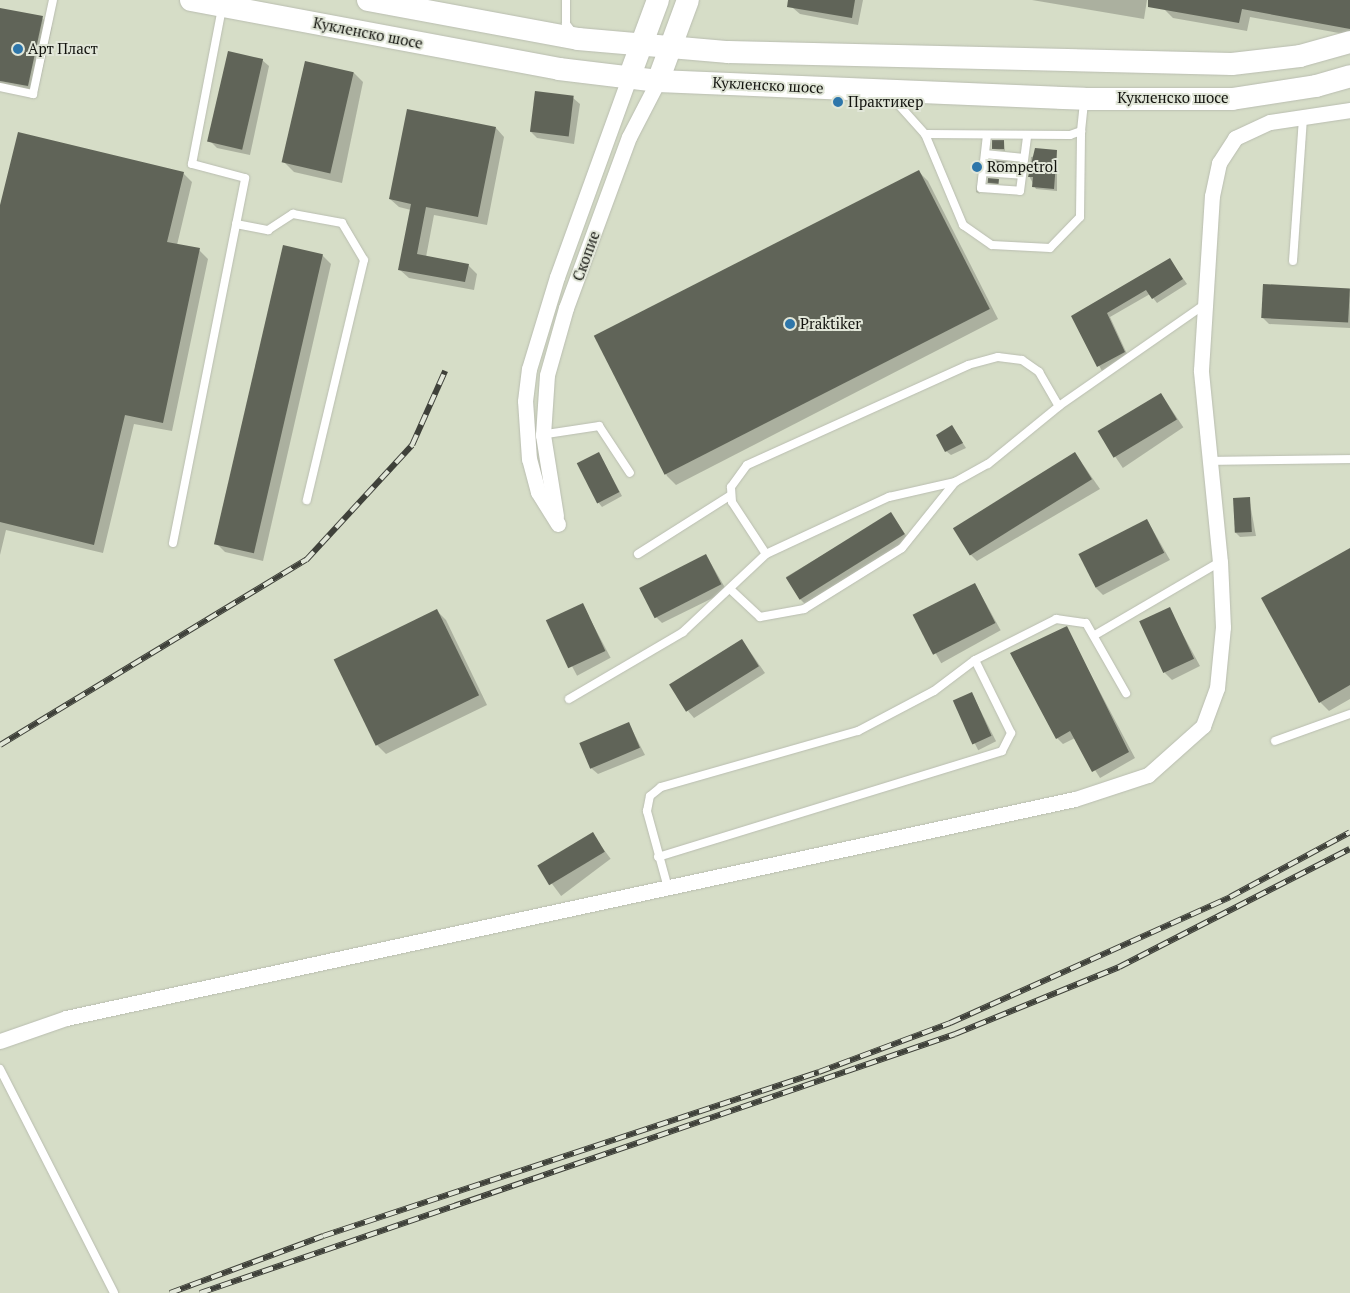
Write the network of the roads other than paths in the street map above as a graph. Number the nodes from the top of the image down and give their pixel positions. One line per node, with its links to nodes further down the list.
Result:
1 (53, 0): 15 (lane)
2 (191, 0): 7 (main road, Кукленско шосе)
3 (368, 0): 8 (main road, Кукленско шосе)
4 (566, 0): 8 (lane)
5 (658, 0): 10 (main road)
6 (688, 0): 11 (main road, Скопие)
7 (222, 6): 13 (main road, Кукленско шосе); 28 (lane)
8 (578, 39): 10 (main road, Кукленско шосе)
9 (1350, 42): 11 (main road, Кукленско шосе)
10 (640, 45): 11 (main road, Кукленско шосе); 13 (main road)
11 (671, 47): 14 (main road, Скопие)
12 (1350, 76): 17 (main road, Кукленско шосе)
13 (629, 78): 14 (main road, Кукленско шосе); 30 (street)
14 (658, 81): 16 (main road, Кукленско шосе); 31 (street, Скопие)
15 (0, 87)
16 (887, 92): 17 (main road, Кукленско шосе); 21 (lane)
17 (1084, 99): 20 (lane)
18 (1350, 110): 19 (street)
19 (1303, 117): 29 (lane); 32 (street)
20 (1081, 131): 21 (lane); 23 (lane)
21 (925, 134): 22 (lane)
22 (987, 135): 23 (lane); 24 (lane)
23 (1026, 138): 25 (lane)
24 (985, 154): 25 (lane); 26 (lane)
25 (1024, 158): 27 (lane)
26 (983, 172): 27 (lane); 27 (lane)
27 (1022, 175)
28 (236, 224): 41 (lane); 42 (lane)
29 (1293, 261)
30 (556, 276): 31 (street); 34 (street)
31 (575, 285): 35 (street, Скопие)
32 (1204, 305): 33 (lane); 37 (street)
33 (1059, 406): 39 (lane); 40 (lane)
34 (526, 434): 35 (lane); 35 (street, Скопие)
35 (542, 435): 38 (lane)
36 (1350, 459): 37 (lane)
37 (1208, 461): 45 (street)
38 (630, 473)
39 (955, 482): 44 (lane); 46 (lane)
40 (731, 495): 43 (lane); 44 (lane)
41 (306, 500)
42 (173, 542)
43 (638, 554)
44 (766, 554): 46 (lane)
45 (1220, 562): 47 (lane); 54 (street)
46 (730, 589): 50 (lane)
47 (1095, 635): 48 (lane); 49 (lane)
48 (975, 660): 53 (lane); 53 (lane)
49 (1126, 693)
50 (569, 699)
51 (1350, 714): 52 (lane)
52 (1275, 741)
53 (658, 857): 54 (lane)
54 (668, 888): 55 (street)
55 (0, 1041)
56 (0, 1069): 57 (lane)
57 (114, 1293)

